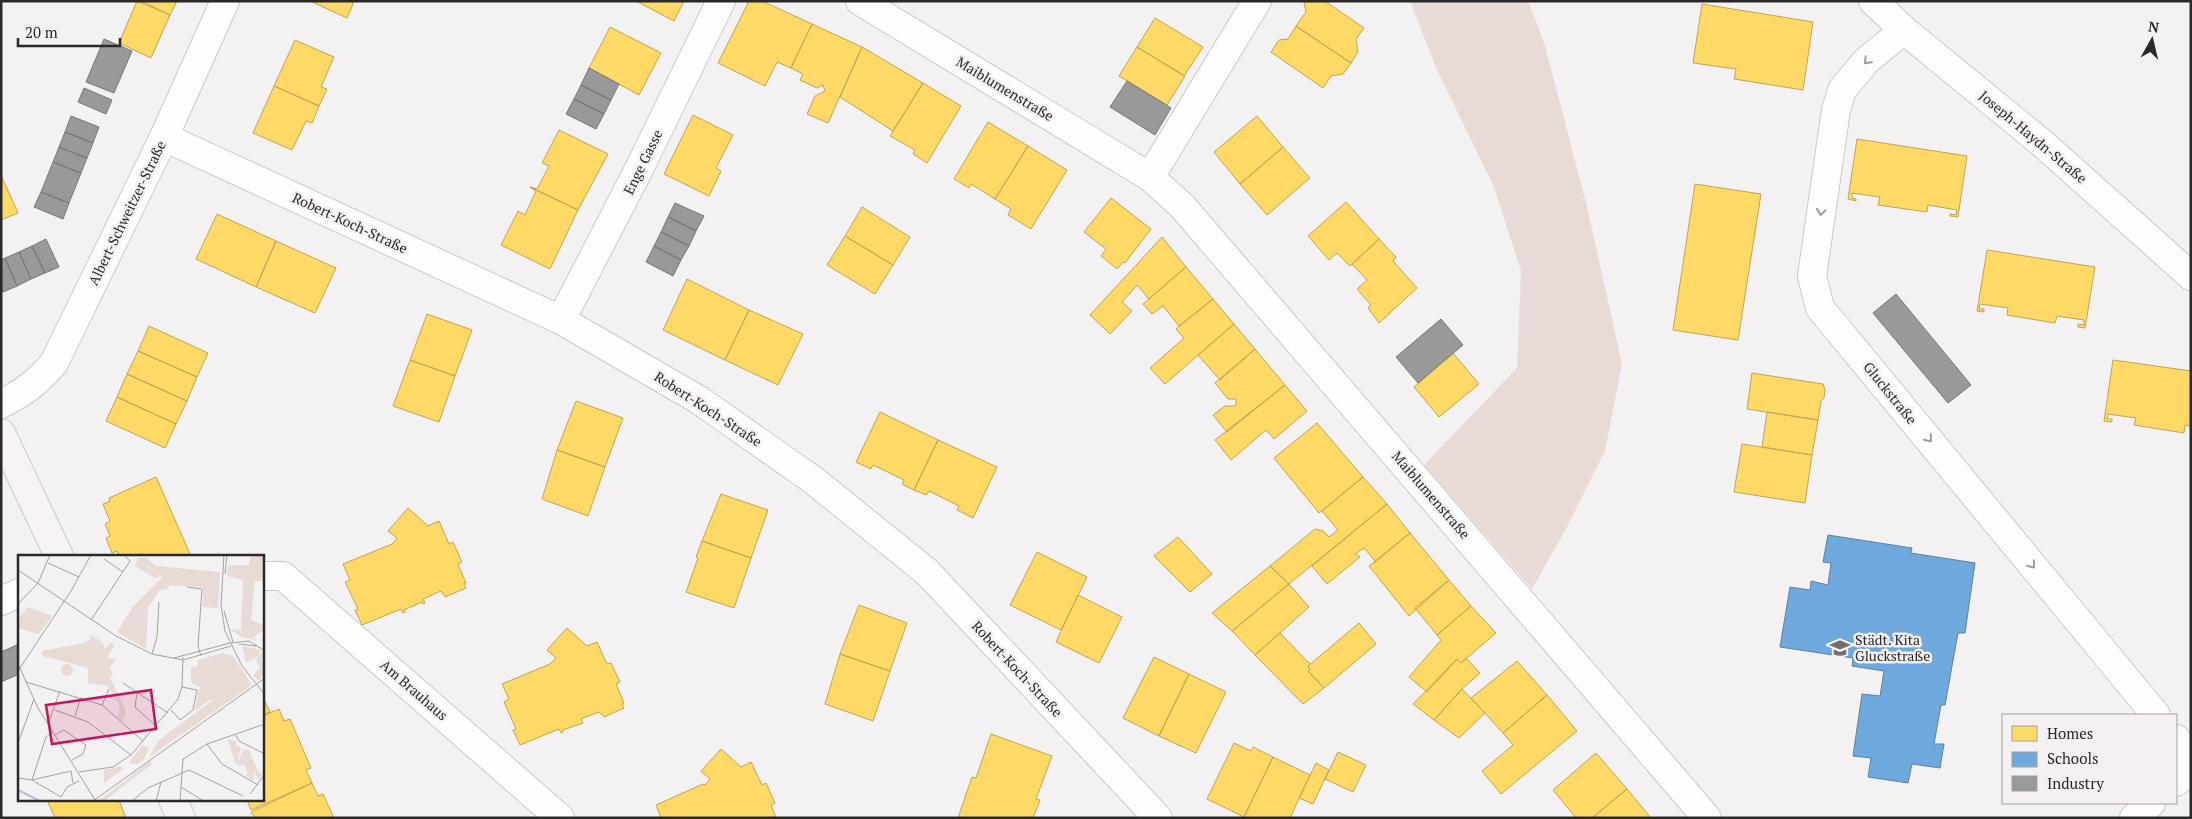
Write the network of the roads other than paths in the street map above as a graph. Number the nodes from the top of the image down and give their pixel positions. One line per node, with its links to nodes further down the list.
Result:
1 (225, 1): 7 (street, Albert-Schweitzer-Straße)
2 (721, 1): 10 (street, Enge Gasse)
3 (860, 1): 8 (street, Maiblumenstraße)
4 (1257, 1): 8 (street)
5 (1873, 1): 6 (street, Joseph-Haydn-Straße)
6 (1904, 30): 9 (street, Joseph-Haydn-Straße); 17 (street, Gluckstraße, one-way to 17)
7 (164, 138): 10 (street, Robert-Koch-Straße); 11 (street, Albert-Schweitzer-Straße)
8 (1150, 177): 27 (street, Maiblumenstraße)
9 (2191, 276)
10 (561, 320): 26 (street, Robert-Koch-Straße)
11 (1, 404)
12 (1, 432): 13 (street)
13 (58, 555)
14 (264, 576): 25 (street, Am Brauhaus)
15 (18, 594): 16 (street)
16 (1, 601)
17 (2155, 714)
18 (2177, 741): 19 (street)
19 (2191, 758)
20 (2191, 769): 21 (street)
21 (2177, 781)
22 (174, 802): 24 (street)
23 (2150, 804): 28 (street)
24 (181, 818)
25 (560, 818)
26 (1158, 818)
27 (1707, 818)
28 (2134, 818)

